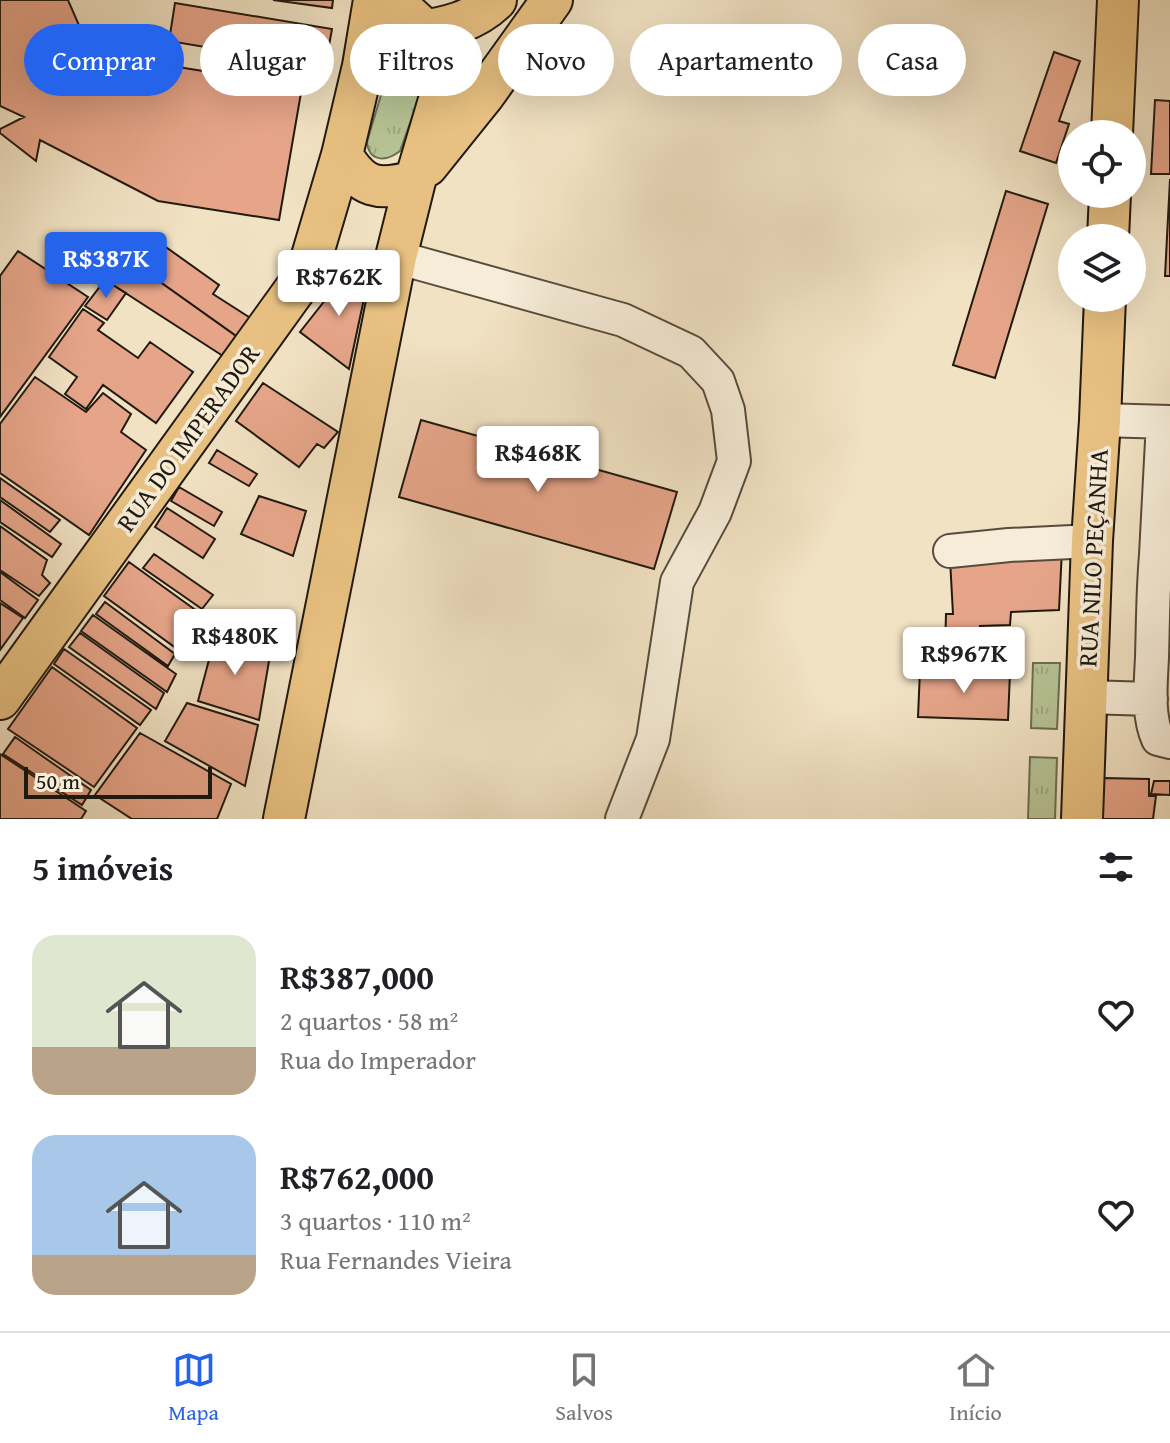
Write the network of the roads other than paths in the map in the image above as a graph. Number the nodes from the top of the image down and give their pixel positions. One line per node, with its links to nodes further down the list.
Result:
1 (374, 0): 6 (main road, RUA DO IMPERADOR)
2 (392, 0): 7 (main road)
3 (496, 0): 8 (main road)
4 (552, 0): 13 (main road)
5 (1118, 0): 11 (main road)
6 (370, 24)
7 (418, 24)
8 (454, 24)
9 (356, 96): 12 (main road, RUA DO IMPERADOR)
10 (440, 96): 13 (main road)
11 (1113, 120)
12 (342, 155): 13 (main road); 22 (main road, RUA DO IMPERADOR)
13 (415, 181): 14 (main road)
14 (396, 257): 25 (main road); 26 (lane)
15 (1104, 312): 16 (main road, RUA NILO PEÇANHA)
16 (1100, 420): 17 (lane); 18 (main road, RUA NILO PEÇANHA)
17 (1166, 422): 20 (lane)
18 (1092, 541): 19 (lane); 21 (main road, RUA NILO PEÇANHA)
19 (950, 551)
20 (1163, 555): 23 (lane)
21 (1086, 697): 23 (lane); 27 (main road, RUA NILO PEÇANHA)
22 (0, 699)
23 (1151, 699): 24 (lane)
24 (1170, 742)
25 (284, 819)
26 (622, 819)
27 (1082, 819)

